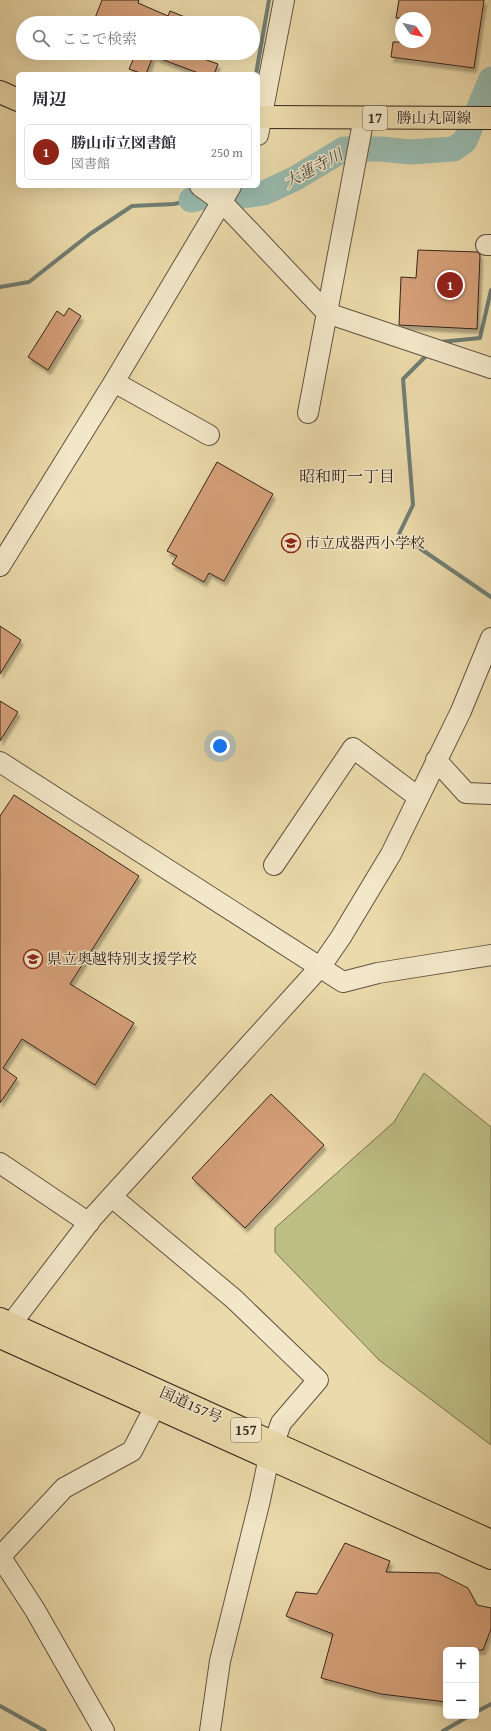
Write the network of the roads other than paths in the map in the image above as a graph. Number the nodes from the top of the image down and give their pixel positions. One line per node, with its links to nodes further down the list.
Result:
1 (284, 0): 5 (street)
2 (0, 92): 3 (main road)
3 (16, 99)
4 (364, 117): 6 (main road, 勝山丸岡線 / 17); 7 (main road, 勝山丸岡線 / 17); 10 (street)
5 (260, 118)
6 (491, 118)
7 (260, 123)
8 (206, 188): 9 (street)
9 (226, 194): 10 (street); 12 (street)
10 (327, 313): 11 (street); 13 (street)
11 (491, 368)
12 (114, 382): 14 (street); 15 (street)
13 (308, 413)
14 (209, 435)
15 (0, 566)
16 (491, 638): 17 (street)
17 (436, 760): 19 (street); 20 (street)
18 (0, 762): 23 (street)
19 (491, 794)
20 (418, 797): 21 (street); 23 (street)
21 (274, 865)
22 (491, 955): 23 (street)
23 (321, 966): 25 (street)
24 (0, 1163): 26 (street)
25 (112, 1197): 26 (street); 29 (street)
26 (89, 1223): 27 (street)
27 (2, 1331): 28 (main road, 国道157号 / 157)
28 (158, 1399): 29 (main road, 国道157号 / 157); 31 (street)
29 (271, 1450): 30 (main road, 国道157号 / 157); 32 (main road, 国道157号 / 157); 34 (street)
30 (491, 1541)
31 (0, 1556): 33 (street)
32 (491, 1558)
33 (104, 1731)
34 (210, 1731)

